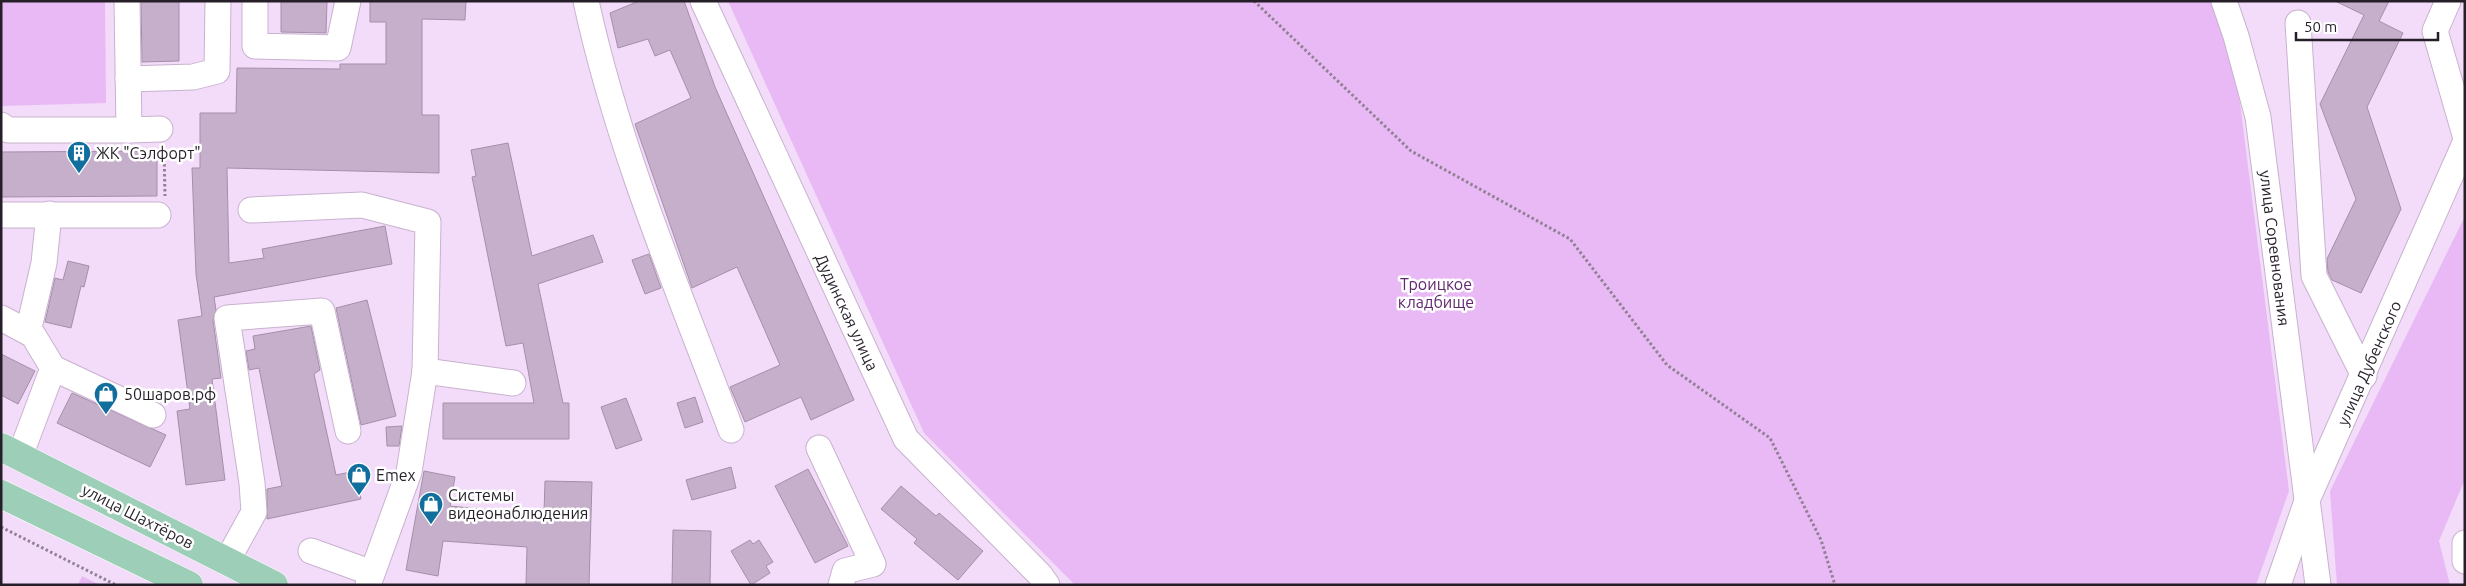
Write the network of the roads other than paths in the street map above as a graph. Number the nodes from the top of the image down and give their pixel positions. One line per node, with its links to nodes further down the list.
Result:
1 (128, 1): 10 (street)
2 (218, 1): 10 (street)
3 (255, 1): 4 (street)
4 (348, 1)
5 (586, 1): 27 (street)
6 (702, 1): 41 (street, Дудинская улица)
7 (2224, 1): 32 (street, улица Соревнования)
8 (2448, 1): 14 (street)
9 (2298, 23): 24 (street)
10 (128, 79): 13 (street)
11 (1, 125): 13 (street)
12 (160, 129): 13 (street)
13 (128, 130)
14 (2465, 135)
15 (2465, 142): 24 (street, улица Дубенского)
16 (251, 210): 23 (street)
17 (49, 214): 18 (street); 19 (street); 21 (street)
18 (1, 215)
19 (158, 215)
20 (1, 318): 21 (street)
21 (28, 332): 22 (street)
22 (53, 368): 26 (street); 30 (street)
23 (425, 371): 25 (street); 37 (street)
24 (2364, 376): 32 (street, улица Дубенского)
25 (513, 383)
26 (153, 415)
27 (731, 430)
28 (348, 432): 35 (street)
29 (819, 448): 40 (street)
30 (11, 452): 35 (main road, улица Шахтёров)
31 (1, 494): 38 (main road)
32 (2308, 498): 42 (street, улица Дубенского); 43 (street, улица Соревнования)
33 (2465, 543): 36 (street)
34 (311, 551): 37 (street)
35 (227, 561): 39 (main road, улица Шахтёров)
36 (2465, 561)
37 (370, 579)
38 (189, 585)
39 (274, 585)
40 (841, 585)
41 (1047, 585)
42 (2278, 585)
43 (2318, 585)

